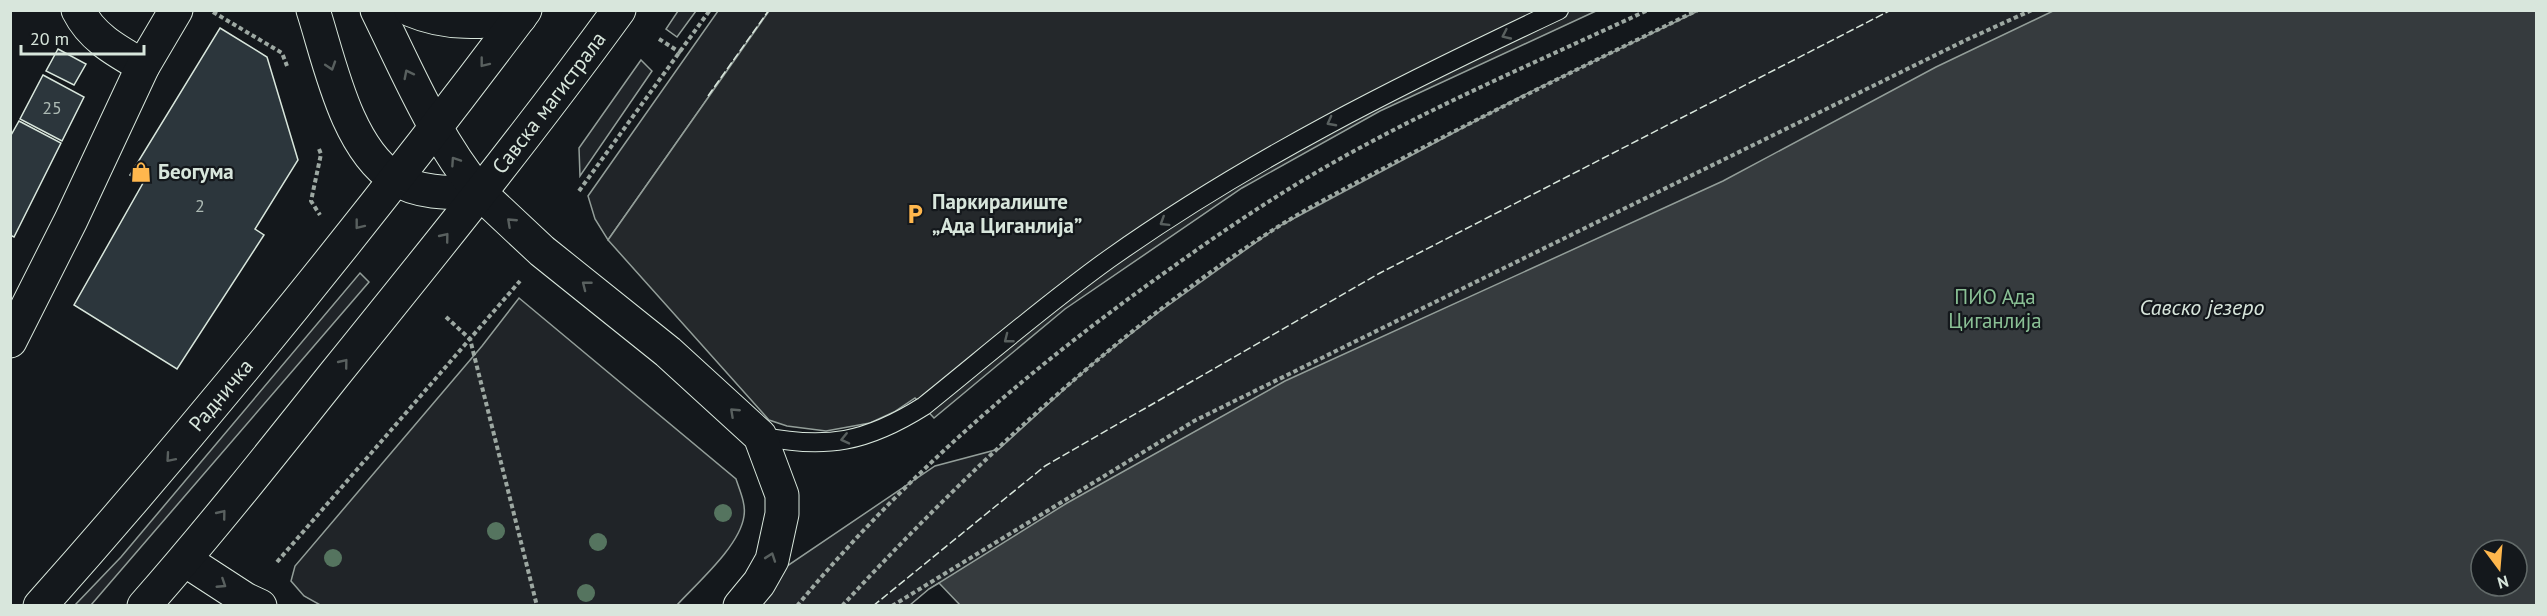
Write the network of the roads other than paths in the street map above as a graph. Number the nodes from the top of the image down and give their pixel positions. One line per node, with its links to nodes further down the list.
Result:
1 (78, 10): 9 (main road)
2 (176, 10): 9 (main road)
3 (313, 10): 11 (main road, one-way to 11)
4 (377, 10): 10 (main road, one-way to 4)
5 (411, 10): 8 (main road)
6 (619, 10): 12 (main road, Савска магистрала)
7 (1559, 10): 14 (lane, one-way to 14)
8 (522, 14): 10 (main road, one-way to 10)
9 (143, 66): 13 (main road)
10 (434, 126): 11 (main road); 12 (main road, one-way to 10)
11 (395, 179): 12 (main road); 16 (main road, Радничка, one-way to 16)
12 (480, 193): 14 (main road, one-way to 12); 15 (main road, one-way to 12)
13 (10, 340)
14 (760, 436): 19 (main road, one-way to 14)
15 (185, 560): 17 (main road); 18 (main road, one-way to 18)
16 (40, 606)
17 (144, 606)
18 (260, 606)
19 (740, 606)

